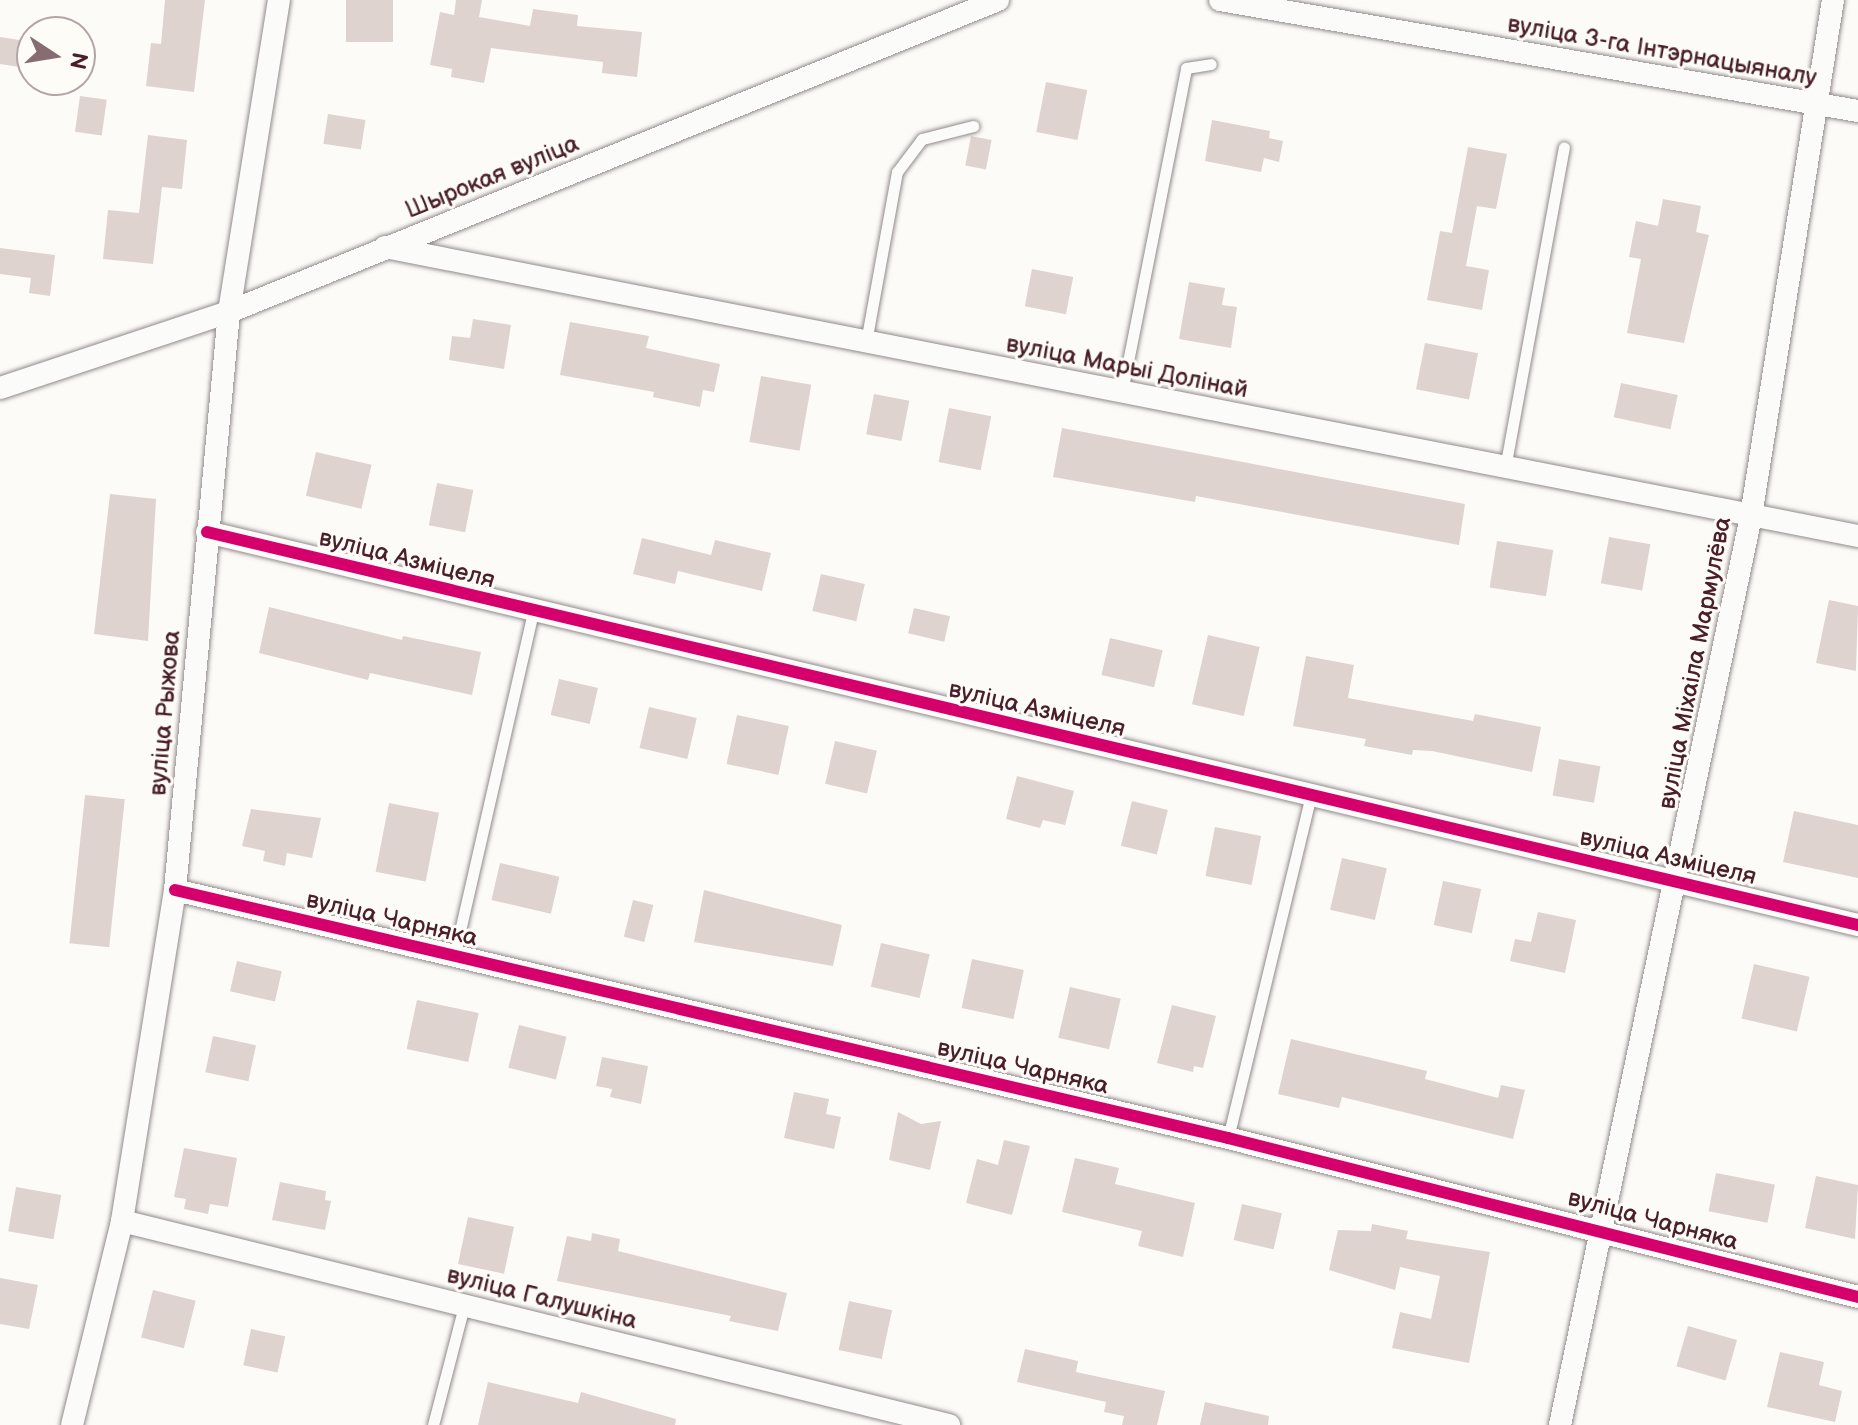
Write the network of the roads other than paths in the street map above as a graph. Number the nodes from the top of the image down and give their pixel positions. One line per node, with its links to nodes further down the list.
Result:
1 (279, 0): 11 (street, вуліца Рыжова)
2 (998, 0): 10 (street, Шырокая вуліца)
3 (1220, 0): 6 (street, вуліца 3-га Інтэрнацыяналу)
4 (1833, 0): 6 (street, вуліца Міхаіла Мармулёва)
5 (1211, 64): 14 (lane)
6 (1819, 105): 7 (street, вуліца 3-га Інтэрнацыяналу); 16 (street, вуліца Міхаіла Мармулёва)
7 (1858, 111)
8 (973, 126): 12 (lane)
9 (1564, 147): 15 (lane)
10 (385, 247): 11 (street, Шырокая вуліца); 12 (street, вуліца Марыі Долінай)
11 (229, 312): 13 (street, Шырокая вуліца); 17 (street, вуліца Рыжова)
12 (866, 342): 14 (street, вуліца Марыі Долінай)
13 (0, 388)
14 (1122, 392): 15 (street, вуліца Марыі Долінай)
15 (1505, 468): 16 (street, вуліца Марыі Долінай)
16 (1751, 516): 18 (street, вуліца Марыі Долінай); 21 (street, вуліца Міхаіла Мармулёва)
17 (207, 532): 19 (street, вуліца Азміцеля); 22 (street, вуліца Рыжова)
18 (1858, 536)
19 (533, 613): 20 (street, вуліца Азміцеля); 24 (lane)
20 (1311, 796): 21 (street, вуліца Азміцеля); 25 (lane)
21 (1678, 881): 23 (street, вуліца Азміцеля); 27 (street, вуліца Міхаіла Мармулёва)
22 (175, 890): 24 (street, вуліца Чарняка); 26 (street, вуліца Рыжова)
23 (1858, 925)
24 (454, 957): 25 (street, вуліца Чарняка)
25 (1228, 1138): 27 (street, вуліца Чарняка)
26 (122, 1221): 29 (street, вуліца Галушкіна); 30 (street, вуліца Рыжова)
27 (1601, 1228): 28 (street, вуліца Чарняка); 33 (street, вуліца Міхаіла Мармулёва)
28 (1858, 1297)
29 (464, 1306): 31 (lane); 32 (street, вуліца Галушкіна)
30 (72, 1425)
31 (433, 1425)
32 (949, 1425)
33 (1560, 1425)

